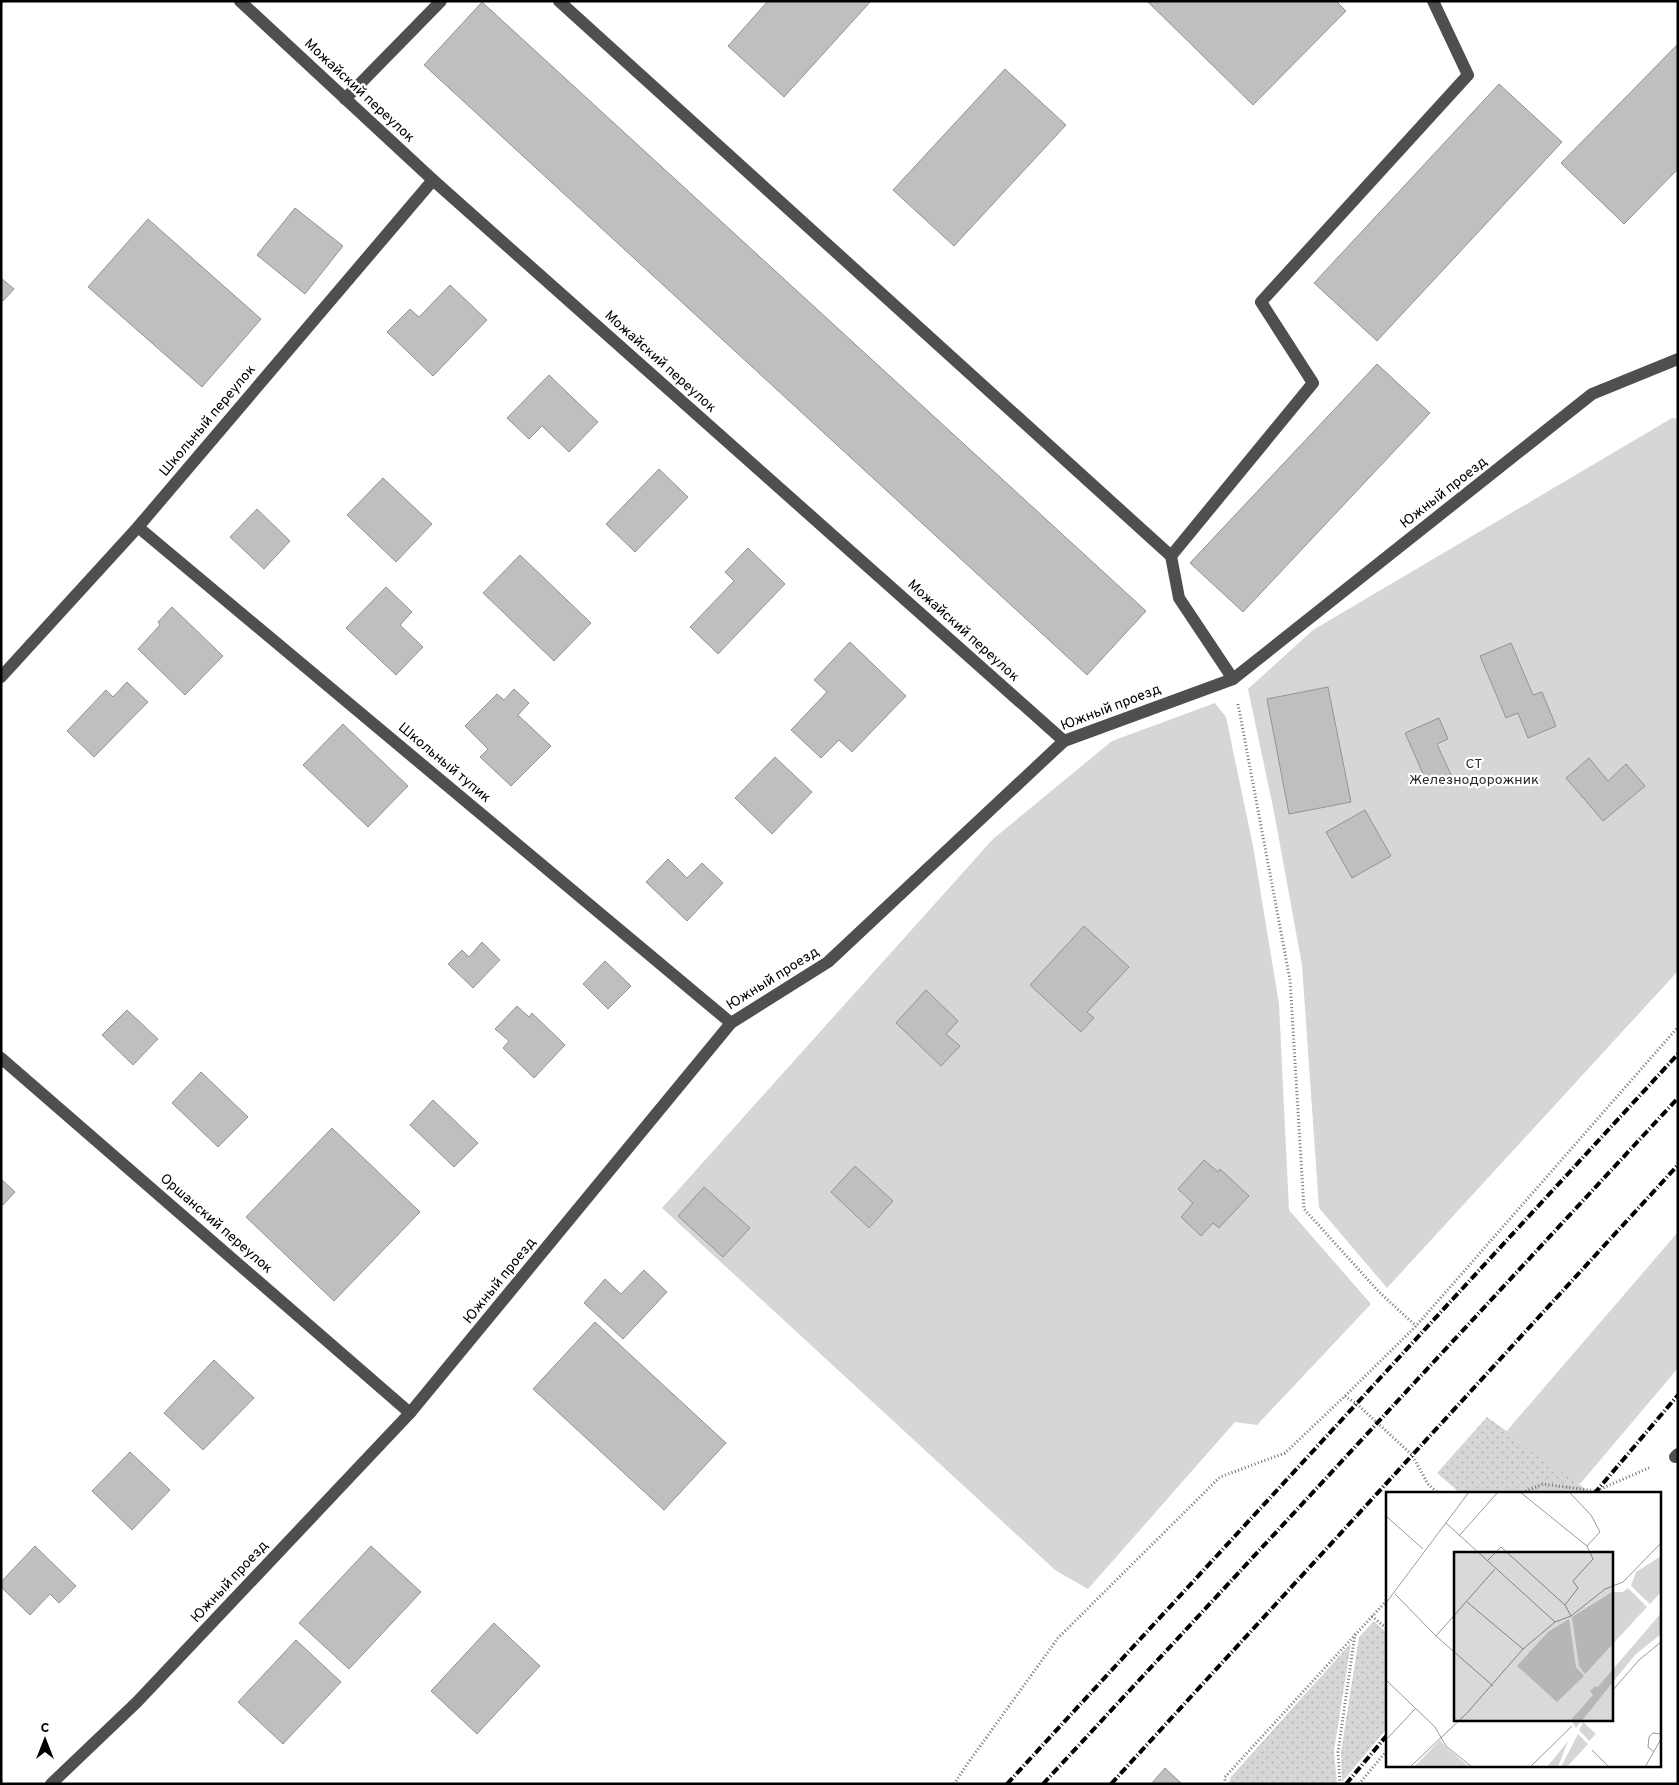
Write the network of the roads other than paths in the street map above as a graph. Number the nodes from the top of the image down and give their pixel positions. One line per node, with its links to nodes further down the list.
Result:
1 (240, 1): 5 (street, Можайский переулок)
2 (441, 1): 5 (street)
3 (559, 1): 9 (street)
4 (1433, 1): 9 (street)
5 (345, 99): 6 (street, Можайский переулок)
6 (433, 180): 8 (street, Школьный переулок); 12 (street, Можайский переулок)
7 (1678, 359): 11 (street, Южный проезд)
8 (138, 527): 10 (street, Школьный переулок); 13 (street, Школьный тупик)
9 (1171, 556): 11 (street)
10 (1, 677)
11 (1233, 679): 12 (street, Южный проезд)
12 (1064, 740): 13 (street, Южный проезд)
13 (731, 1022): 15 (street, Южный проезд)
14 (1, 1058): 15 (street, Оршанский переулок)
15 (410, 1413): 16 (street, Южный проезд)
16 (51, 1784)

